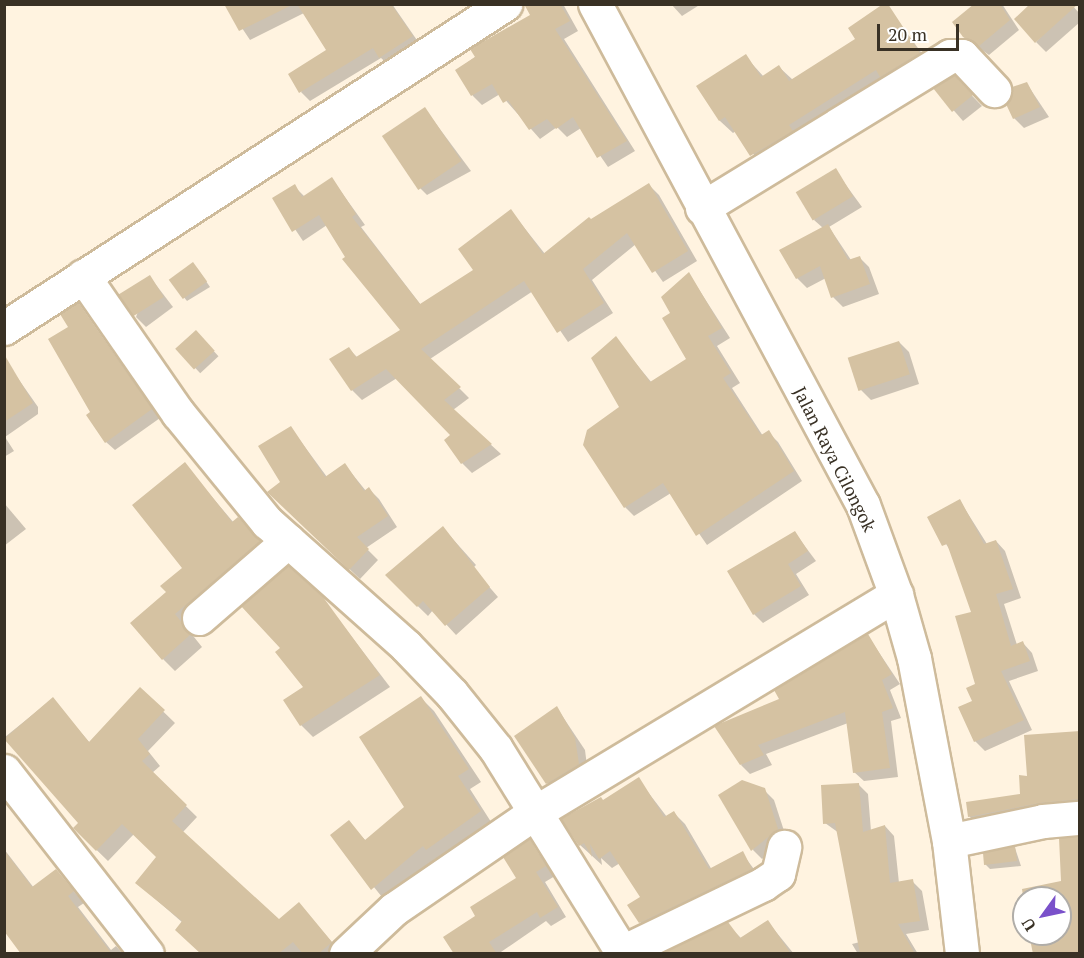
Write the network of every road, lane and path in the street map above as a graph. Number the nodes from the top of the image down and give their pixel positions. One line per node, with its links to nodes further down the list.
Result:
1 (506, 4): 5 (main road)
2 (595, 4): 4 (main road, Jalan Raya Cilongok)
3 (994, 90): 4 (main road)
4 (702, 208): 8 (main road, Jalan Raya Cilongok)
5 (83, 276): 6 (main road); 7 (main road)
6 (4, 328)
7 (288, 541): 9 (main road); 11 (main road)
8 (896, 595): 11 (main road); 13 (main road, Jalan Raya Cilongok)
9 (199, 618)
10 (4, 771): 16 (main road)
11 (534, 813): 15 (main road); 17 (main road)
12 (1080, 818): 13 (main road)
13 (949, 841): 18 (main road, Jalan Raya Cilongok)
14 (784, 847): 15 (main road)
15 (622, 953)
16 (147, 954)
17 (346, 954)
18 (962, 954)

